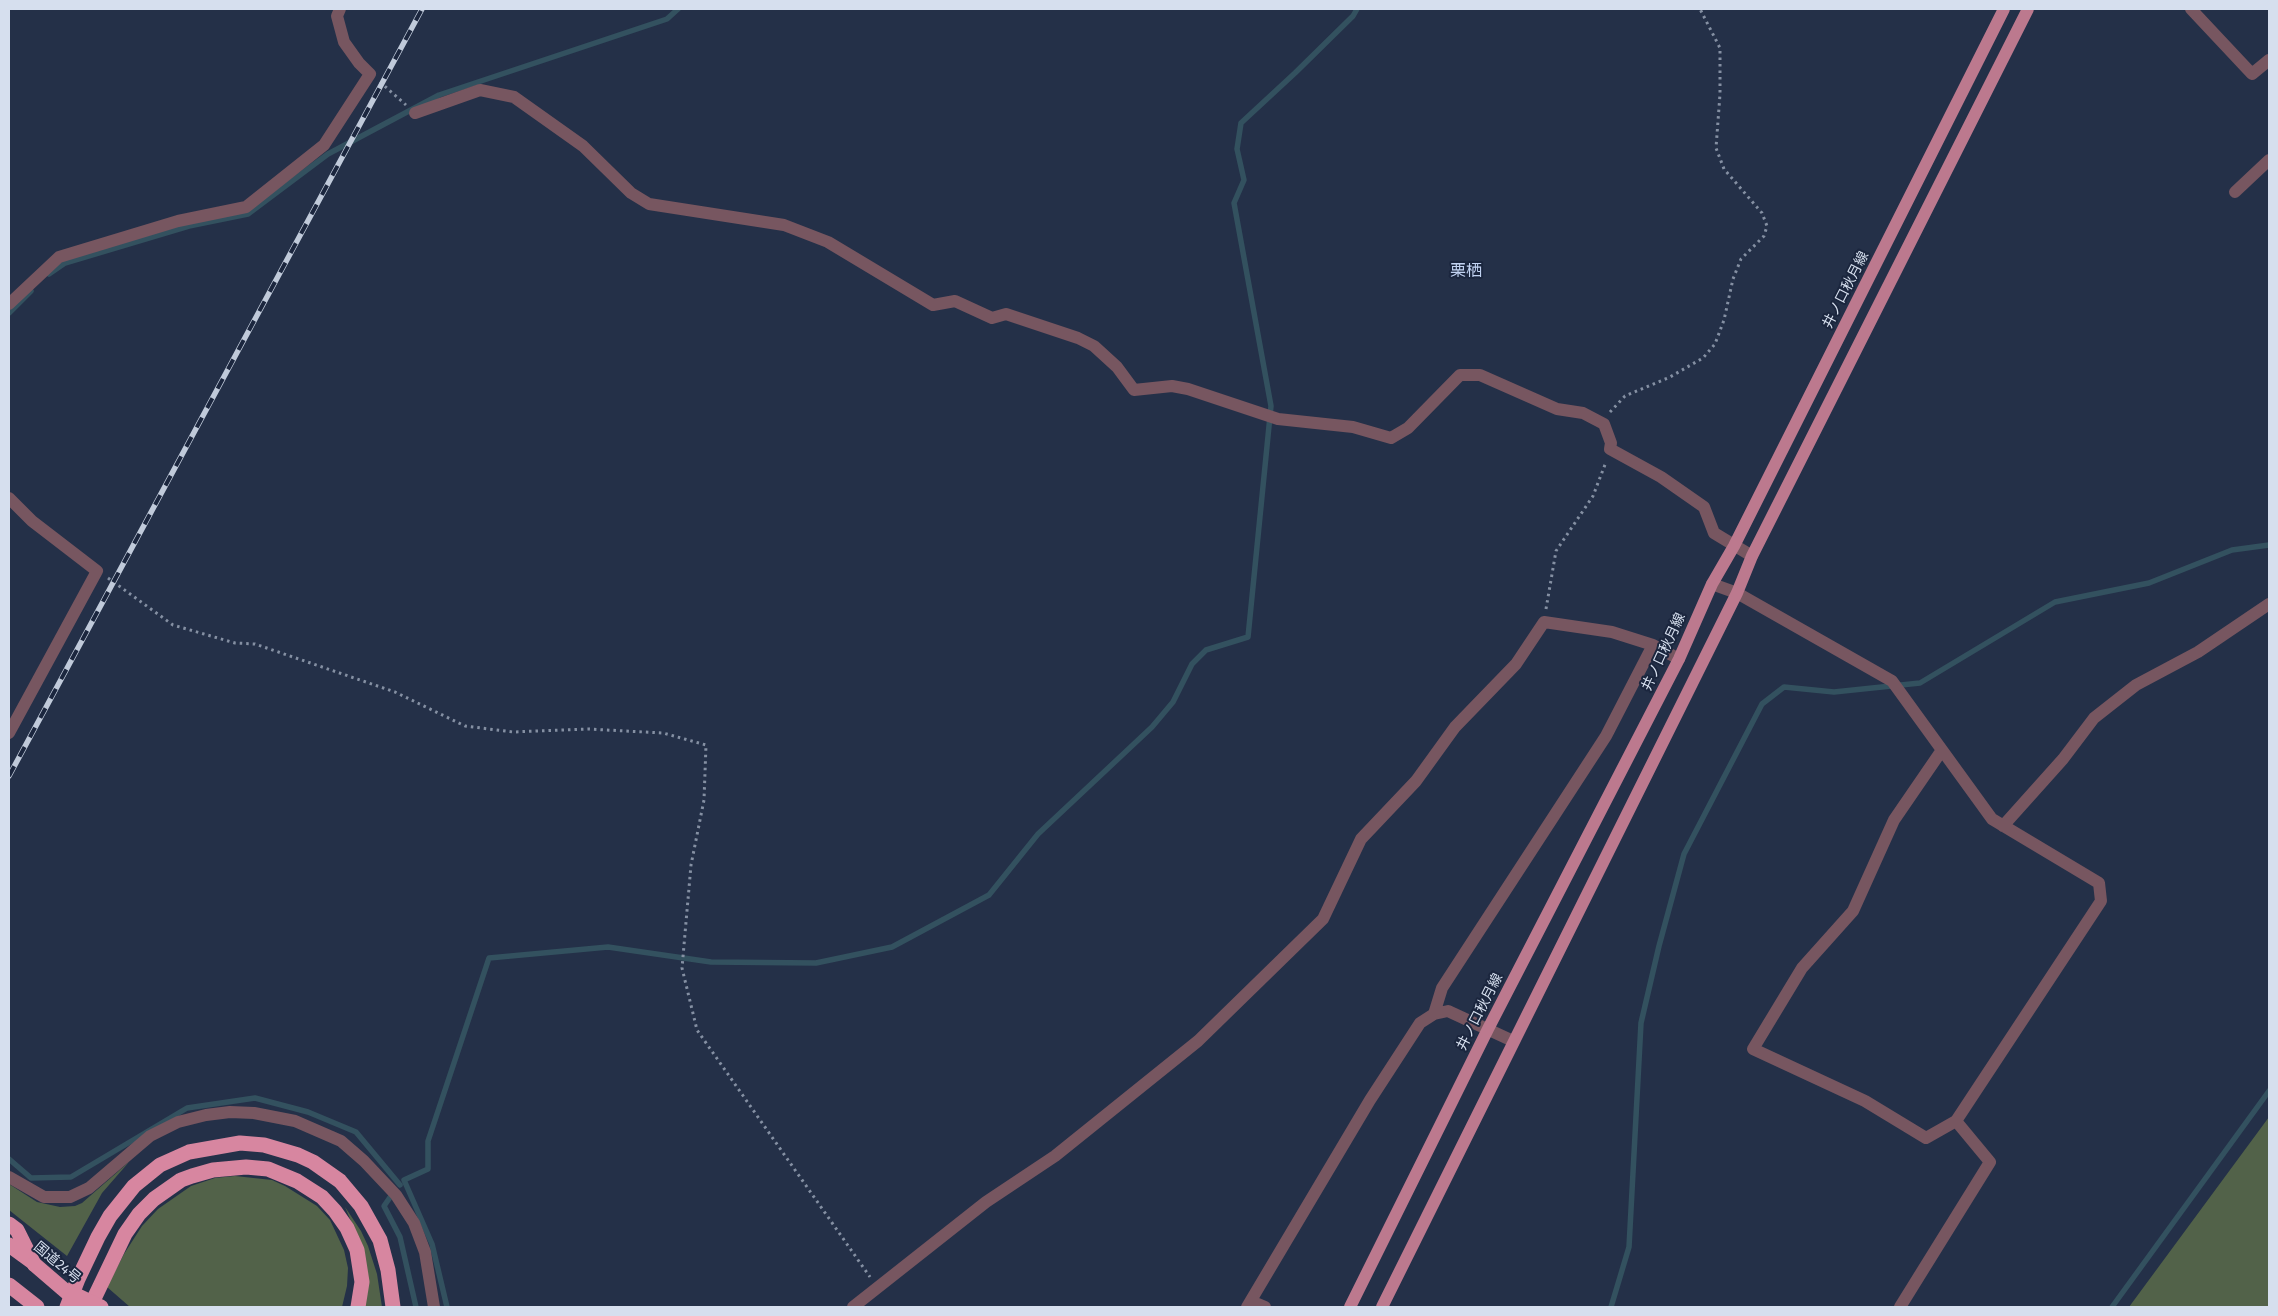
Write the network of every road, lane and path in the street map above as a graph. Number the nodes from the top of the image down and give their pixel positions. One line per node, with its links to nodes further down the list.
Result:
1 (340, 9): 7 (street)
2 (1700, 9): 12 (path)
3 (2004, 9): 15 (main road, 井ノ口秋月線)
4 (2028, 9): 16 (main road)
5 (2191, 9): 6 (street)
6 (2269, 60)
7 (370, 74): 8 (path); 11 (street)
8 (415, 113): 12 (street)
9 (2269, 160): 10 (street)
10 (2235, 192)
11 (9, 304)
12 (1604, 424): 13 (street)
13 (1610, 449): 15 (street); 21 (path)
14 (9, 498): 17 (street)
15 (1734, 546): 16 (street); 18 (main road, 井ノ口秋月線)
16 (1752, 556): 19 (main road)
17 (97, 570): 24 (street); 36 (path)
18 (1712, 584): 19 (street); 23 (main road, 井ノ口秋月線)
19 (1736, 593): 25 (street); 29 (main road)
20 (2269, 604): 26 (street)
21 (1544, 622): 22 (street); 36 (street)
22 (1653, 645): 23 (street); 27 (street)
23 (1680, 659): 28 (main road, 井ノ口秋月線)
24 (9, 733)
25 (1942, 750): 26 (street); 30 (street)
26 (2003, 826): 30 (street)
27 (1434, 1014): 28 (street); 38 (street)
28 (1488, 1029): 29 (street); 49 (main road, 井ノ口秋月線)
29 (1513, 1041): 50 (main road)
30 (1956, 1122): 51 (street)
31 (9, 1177): 46 (street)
32 (9, 1224): 34 (highway)
33 (9, 1244): 34 (highway, 国道24号)
34 (34, 1264): 37 (highway, 国道24号, bridge)
35 (9, 1284): 39 (highway)
36 (877, 1288): 47 (street)
37 (65, 1290): 41 (highway, 国道24号, bridge); 43 (highway, bridge)
38 (1249, 1304): 48 (street)
39 (37, 1307)
40 (67, 1307): 45 (highway)
41 (84, 1307)
42 (90, 1307): 44 (highway)
43 (100, 1307)
44 (358, 1307)
45 (393, 1307)
46 (434, 1307)
47 (853, 1307)
48 (1265, 1307)
49 (1350, 1307)
50 (1382, 1307)
51 (1900, 1307)

